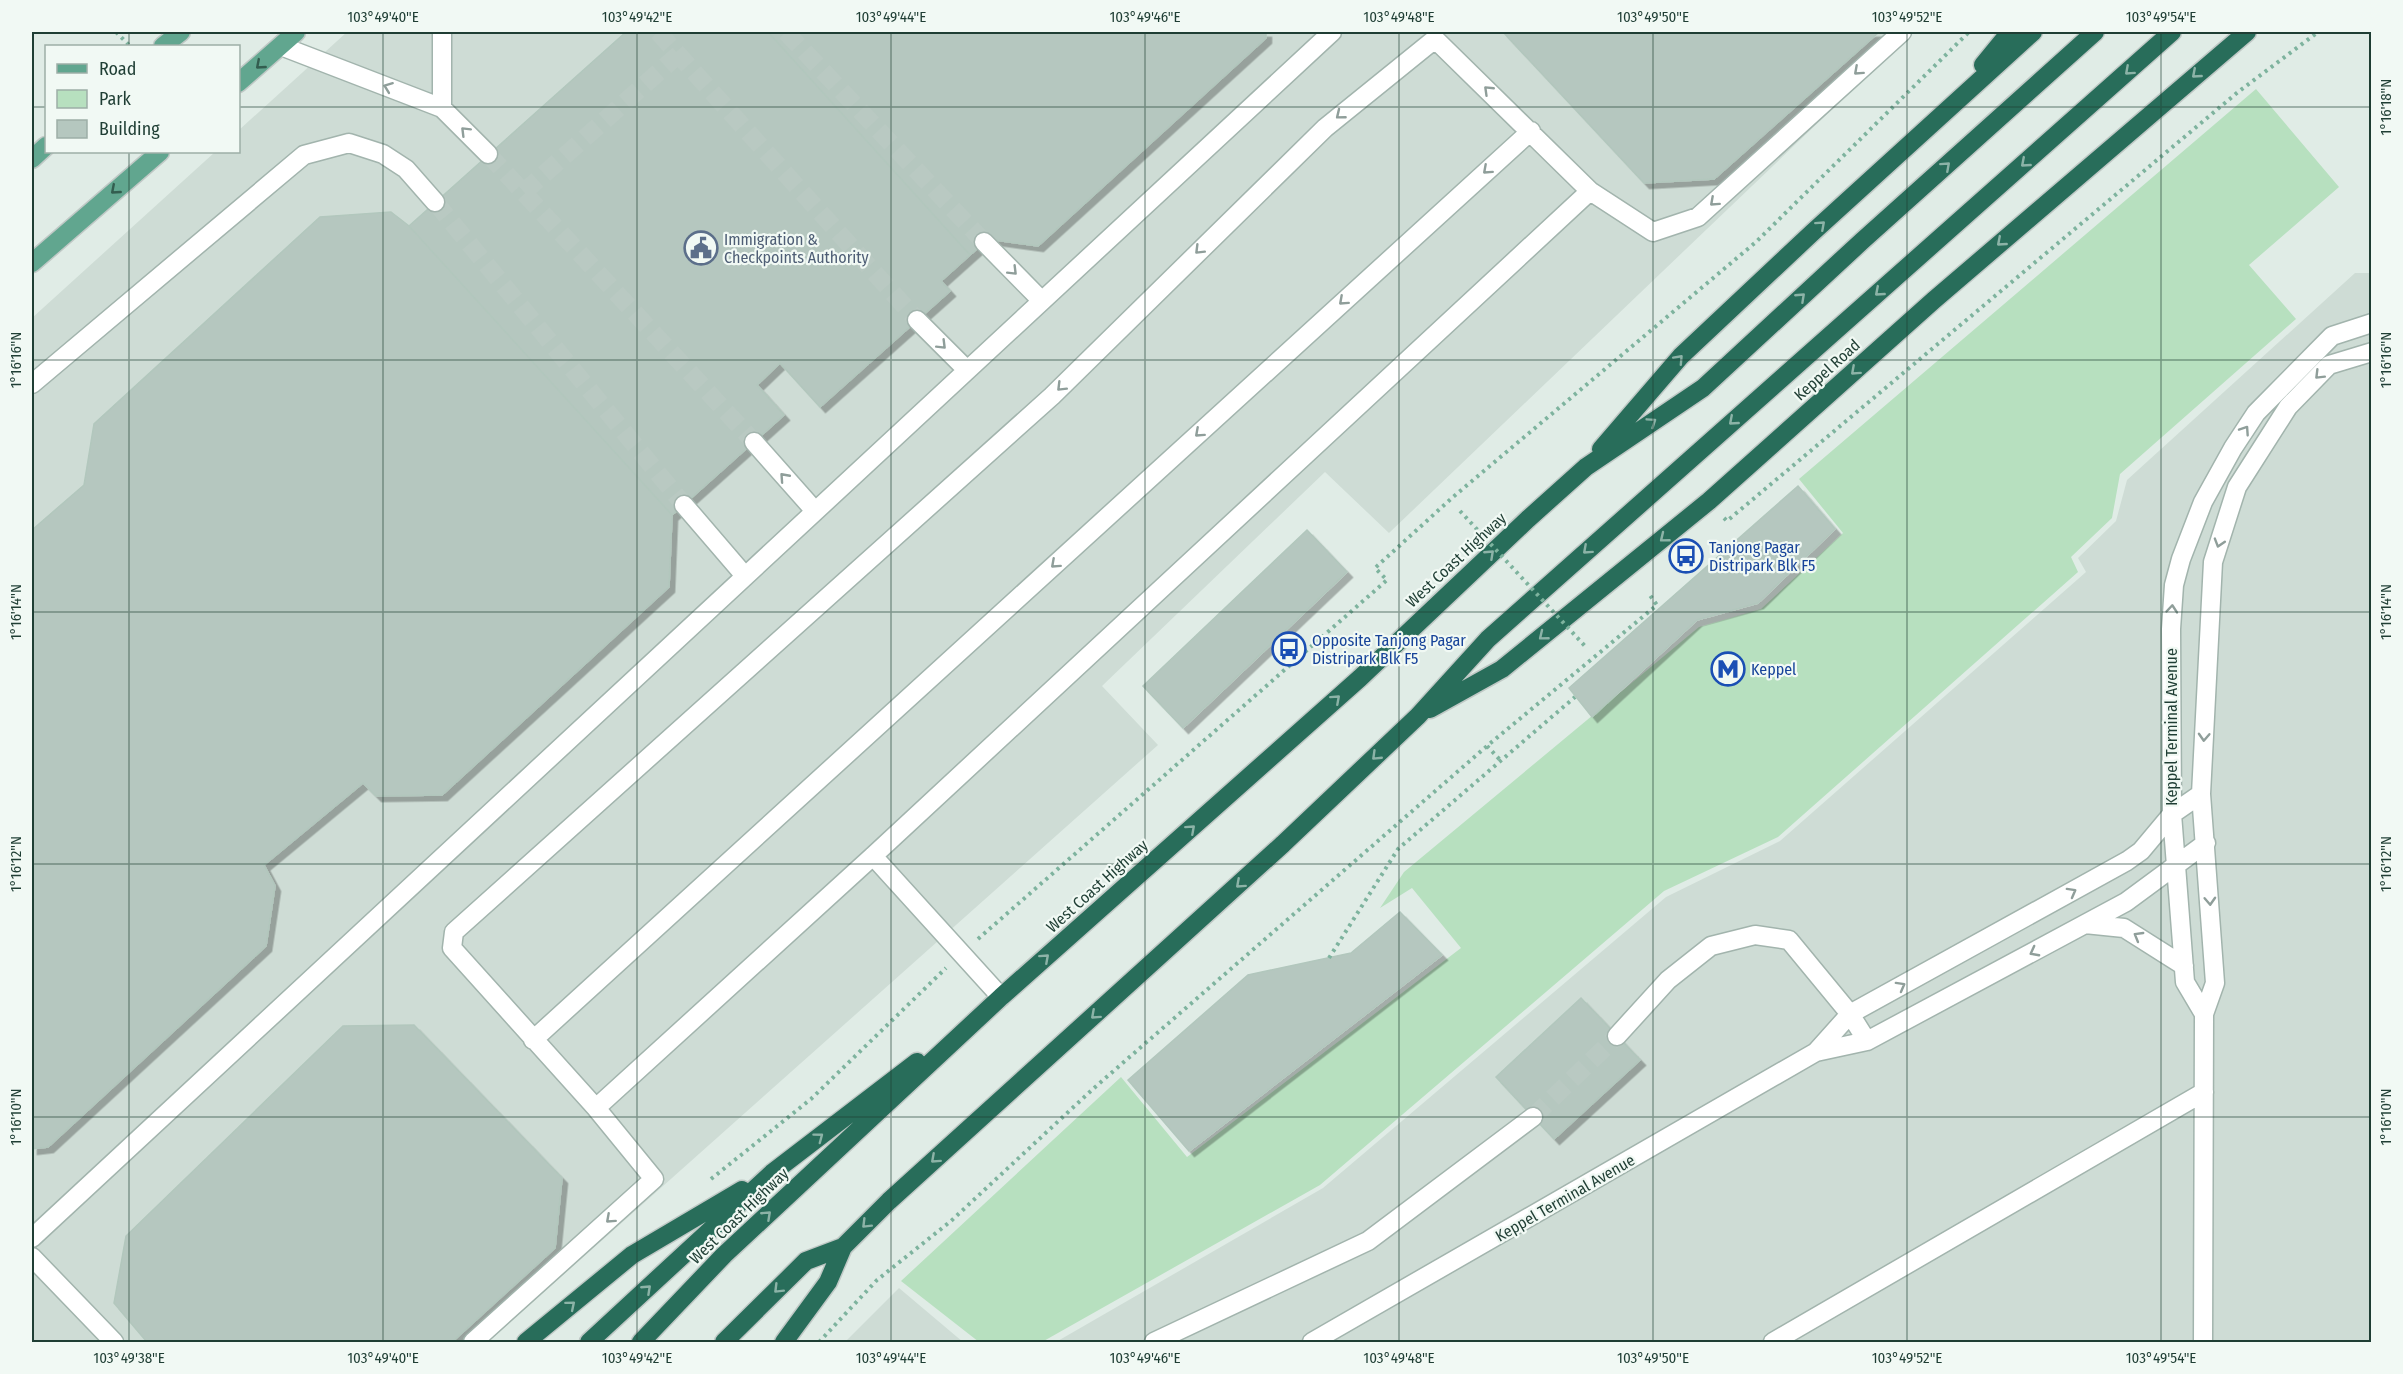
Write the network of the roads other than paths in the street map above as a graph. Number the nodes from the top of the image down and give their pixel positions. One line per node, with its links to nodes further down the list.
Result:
1 (181, 32): 12 (main road)
2 (296, 32): 13 (main road)
3 (442, 32): 15 (lane)
4 (1332, 32): 26 (lane)
5 (1902, 32): 22 (lane, one-way to 22)
6 (2010, 32): 16 (highway)
7 (2033, 32): 16 (highway)
8 (2095, 32): 33 (highway, one-way to 8)
9 (2172, 32): 37 (highway, one-way to 37)
10 (2247, 32): 37 (highway, Keppel Road, one-way to 37)
11 (1431, 35): 17 (lane, one-way to 11); 49 (lane, one-way to 49)
12 (164, 45)
13 (281, 46): 14 (main road, one-way to 14); 15 (lane, one-way to 13)
14 (240, 81)
15 (442, 108): 20 (lane, one-way to 15)
16 (1941, 115): 33 (highway, one-way to 16)
17 (1531, 131): 22 (lane); 49 (lane, one-way to 49)
18 (45, 147): 21 (main road)
19 (159, 153): 25 (main road, one-way to 25)
20 (488, 154)
21 (32, 159)
22 (1590, 191): 41 (lane)
23 (435, 202): 31 (lane)
24 (984, 242): 26 (lane, one-way to 26)
25 (32, 263)
26 (1042, 301): 30 (lane)
27 (917, 320): 30 (lane, one-way to 30)
28 (2372, 323): 39 (lane, Keppel Terminal Avenue, one-way to 28)
29 (2372, 352): 38 (lane, Keppel Terminal Avenue, one-way to 38)
30 (967, 370): 35 (lane)
31 (32, 384)
32 (754, 442): 35 (lane, one-way to 32)
33 (1587, 467): 45 (highway, West Coast Highway, one-way to 33)
34 (684, 504): 36 (lane)
35 (815, 511): 36 (lane)
36 (745, 576): 56 (lane)
37 (1418, 716): 57 (highway, one-way to 57)
38 (2201, 794): 39 (lane); 40 (lane, Keppel Terminal Avenue)
39 (2172, 814): 42 (lane); 46 (lane, Keppel Terminal Avenue, one-way to 39)
40 (2206, 843): 42 (lane, Keppel Terminal Avenue); 47 (lane, Keppel Terminal Avenue, one-way to 47)
41 (873, 856): 45 (lane); 53 (lane)
42 (2176, 867): 43 (lane, Keppel Terminal Avenue); 44 (lane)
43 (2085, 924): 44 (lane, one-way to 43); 50 (lane, Keppel Terminal Avenue, one-way to 50)
44 (2184, 966): 47 (lane)
45 (1001, 997): 55 (highway, one-way to 45); 63 (highway, West Coast Highway, one-way to 45)
46 (1850, 1014): 48 (lane); 50 (lane); 51 (lane, Keppel Terminal Avenue)
47 (2204, 1014): 52 (lane)
48 (1617, 1036)
49 (533, 1040): 53 (lane)
50 (1867, 1041): 51 (lane, Keppel Terminal Avenue)
51 (1816, 1052): 67 (lane, Keppel Terminal Avenue)
52 (2204, 1092): 68 (lane); 69 (lane)
53 (596, 1108): 60 (lane, one-way to 60)
54 (1533, 1117): 66 (lane)
55 (772, 1173): 61 (highway, one-way to 55); 62 (highway, one-way to 55)
56 (32, 1238)
57 (843, 1247): 64 (highway, one-way to 64); 65 (highway)
58 (32, 1257): 59 (lane)
59 (114, 1342)
60 (473, 1342)
61 (526, 1342)
62 (589, 1342)
63 (641, 1342)
64 (724, 1342)
65 (784, 1342)
66 (1154, 1342)
67 (1312, 1342)
68 (1773, 1342)
69 (2203, 1342)

